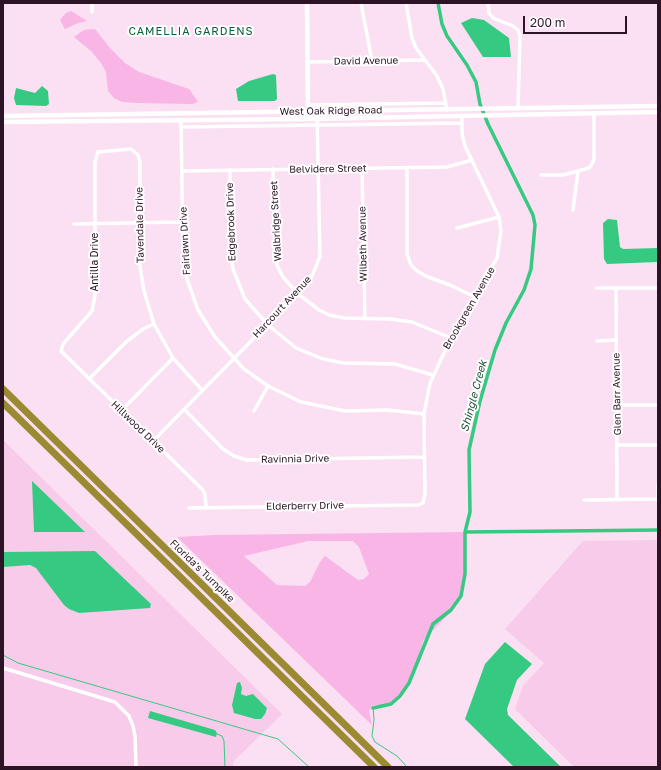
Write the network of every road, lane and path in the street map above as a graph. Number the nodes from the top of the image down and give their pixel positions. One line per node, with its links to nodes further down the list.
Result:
1 (92, 3): 6 (street)
2 (307, 3): 9 (street)
3 (361, 3): 8 (street)
4 (406, 3): 7 (street)
5 (488, 3): 16 (street)
6 (92, 12)
7 (425, 60): 8 (street, David Avenue); 10 (street)
8 (372, 61): 9 (street, David Avenue)
9 (308, 62): 11 (street)
10 (445, 103): 11 (street); 17 (street)
11 (308, 105): 18 (street)
12 (636, 106): 13 (street, West Oak Ridge Road); 14 (street, West Oak Ridge Road); 22 (street)
13 (658, 106)
14 (583, 108): 16 (street, West Oak Ridge Road); 23 (street)
15 (486, 109): 16 (street, West Oak Ridge Road); 17 (street, West Oak Ridge Road); 26 (street)
16 (518, 109)
17 (447, 110): 19 (street, West Oak Ridge Road); 27 (street)
18 (308, 112): 19 (street, West Oak Ridge Road); 21 (street, West Oak Ridge Road); 29 (street)
19 (317, 112): 30 (street, Harcourt Avenue)
20 (658, 112): 22 (street, West Oak Ridge Road)
21 (224, 113): 28 (street, West Oak Ridge Road); 31 (street)
22 (606, 113): 24 (street, West Oak Ridge Road)
23 (560, 114): 24 (street, West Oak Ridge Road); 26 (street, West Oak Ridge Road)
24 (594, 114): 44 (street)
25 (3, 116): 28 (street, West Oak Ridge Road)
26 (462, 116): 27 (street, West Oak Ridge Road); 33 (street, Brookgreen Avenue)
27 (399, 117): 30 (street, West Oak Ridge Road)
28 (62, 118): 31 (street, West Oak Ridge Road); 32 (street, West Oak Ridge Road)
29 (308, 119): 30 (street, West Oak Ridge Road); 31 (street, West Oak Ridge Road)
30 (317, 119): 34 (street, Harcourt Avenue)
31 (181, 120): 35 (street, Fairlawn Drive)
32 (3, 122)
33 (462, 123): 34 (street); 36 (street, Brookgreen Avenue)
34 (317, 125): 35 (street); 39 (street, Harcourt Avenue)
35 (182, 127): 43 (street, Fairlawn Drive)
36 (472, 160): 38 (street, Belvidere Street); 47 (street, Brookgreen Avenue)
37 (140, 162): 49 (street, Tavendale Drive); 51 (street, Antilla Drive)
38 (407, 168): 40 (street, Belvidere Street); 57 (street)
39 (318, 169): 40 (street, Belvidere Street); 42 (street, Belvidere Street); 56 (street, Harcourt Avenue)
40 (362, 169): 58 (street, Wilbeth Avenue)
41 (230, 170): 42 (street, Belvidere Street); 43 (street, Belvidere Street); 60 (street, Edgebrook Drive)
42 (273, 170): 56 (street, Walbridge Street)
43 (182, 171): 48 (street, Fairlawn Drive)
44 (578, 172): 45 (street); 46 (street)
45 (541, 175)
46 (573, 210)
47 (499, 217): 52 (street); 57 (street, Brookgreen Avenue)
48 (182, 222): 49 (street); 66 (street, Fairlawn Drive)
49 (138, 223): 51 (street); 59 (street, Tavendale Drive)
50 (74, 224): 51 (street)
51 (95, 224): 64 (street, Antilla Drive)
52 (457, 228)
53 (596, 288): 54 (street)
54 (616, 288): 55 (street); 62 (street, Glen Barr Avenue)
55 (658, 288)
56 (297, 292): 58 (street, Walbridge Street); 60 (street, Harcourt Avenue)
57 (475, 297): 61 (street, Brookgreen Avenue)
58 (365, 319): 61 (street, Walbridge Street)
59 (154, 324): 65 (street, Tavendale Drive); 68 (street)
60 (268, 325): 66 (street, Harcourt Avenue); 67 (street, Edgebrook Drive)
61 (450, 338): 67 (street, Brookgreen Avenue)
62 (616, 340): 63 (street); 73 (street, Glen Barr Avenue)
63 (597, 341)
64 (61, 351): 68 (street, Hillwood Drive)
65 (173, 358): 71 (street, Tavendale Drive); 76 (street)
66 (233, 358): 69 (street, Fairlawn Drive); 71 (street, Harcourt Avenue)
67 (433, 375): 78 (street, Brookgreen Avenue)
68 (89, 379): 76 (street, Hillwood Drive)
69 (268, 386): 77 (street); 78 (street, Fairlawn Drive)
70 (3, 389): 93 (highway, Florida's Turnpike)
71 (202, 390): 75 (street, Harcourt Avenue)
72 (3, 403): 92 (highway, Florida's Turnpike)
73 (617, 405): 74 (street); 80 (street, Glen Barr Avenue)
74 (658, 405)
75 (184, 409): 79 (street, Harcourt Avenue); 82 (street, Ravinnia Drive)
76 (122, 410): 79 (street, Hillwood Drive)
77 (254, 411)
78 (424, 414): 82 (street, Brookgreen Avenue)
79 (153, 441): 88 (street, Hillwood Drive)
80 (618, 445): 81 (street); 86 (street, Glen Barr Avenue)
81 (658, 445)
82 (424, 457): 87 (street, Brookgreen Avenue)
83 (658, 484): 84 (street)
84 (658, 499): 86 (street)
85 (584, 500): 86 (street)
86 (617, 500)
87 (420, 504): 88 (street, Elderberry Drive)
88 (206, 507): 89 (street, Elderberry Drive)
89 (189, 508)
90 (3, 668): 91 (street)
91 (136, 767)
92 (374, 767)
93 (388, 767)

